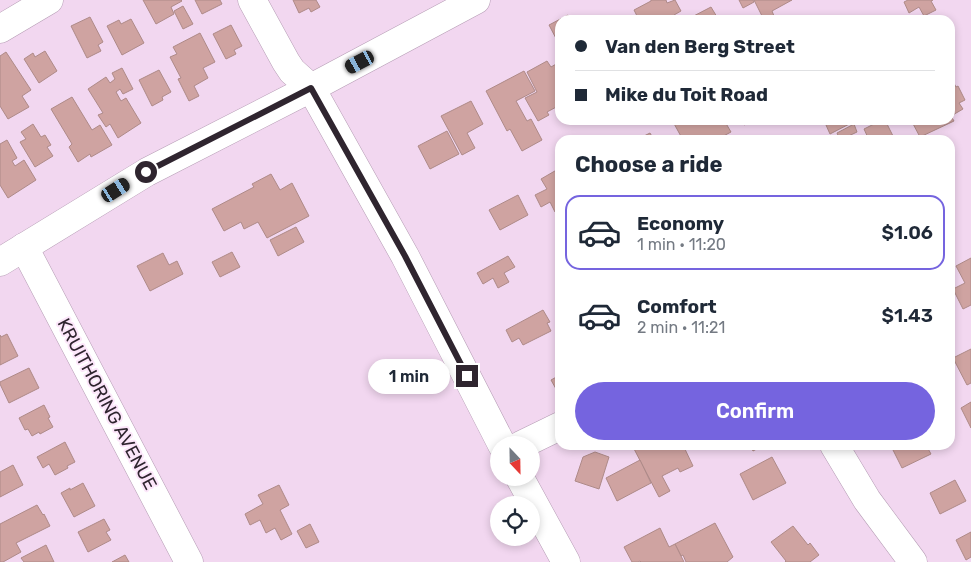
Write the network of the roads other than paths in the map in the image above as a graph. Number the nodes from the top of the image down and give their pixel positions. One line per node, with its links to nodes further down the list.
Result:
1 (49, 0): 4 (street)
2 (252, 0): 5 (street)
3 (476, 0): 5 (street)
4 (0, 29)
5 (311, 88): 6 (street); 9 (street)
6 (24, 247): 7 (street); 13 (street, KRUITHORING AVENUE)
7 (0, 262)
8 (555, 428): 10 (street)
9 (497, 436)
10 (539, 436)
11 (837, 450): 15 (street)
12 (524, 486): 14 (street)
13 (189, 562)
14 (566, 562)
15 (913, 562)

